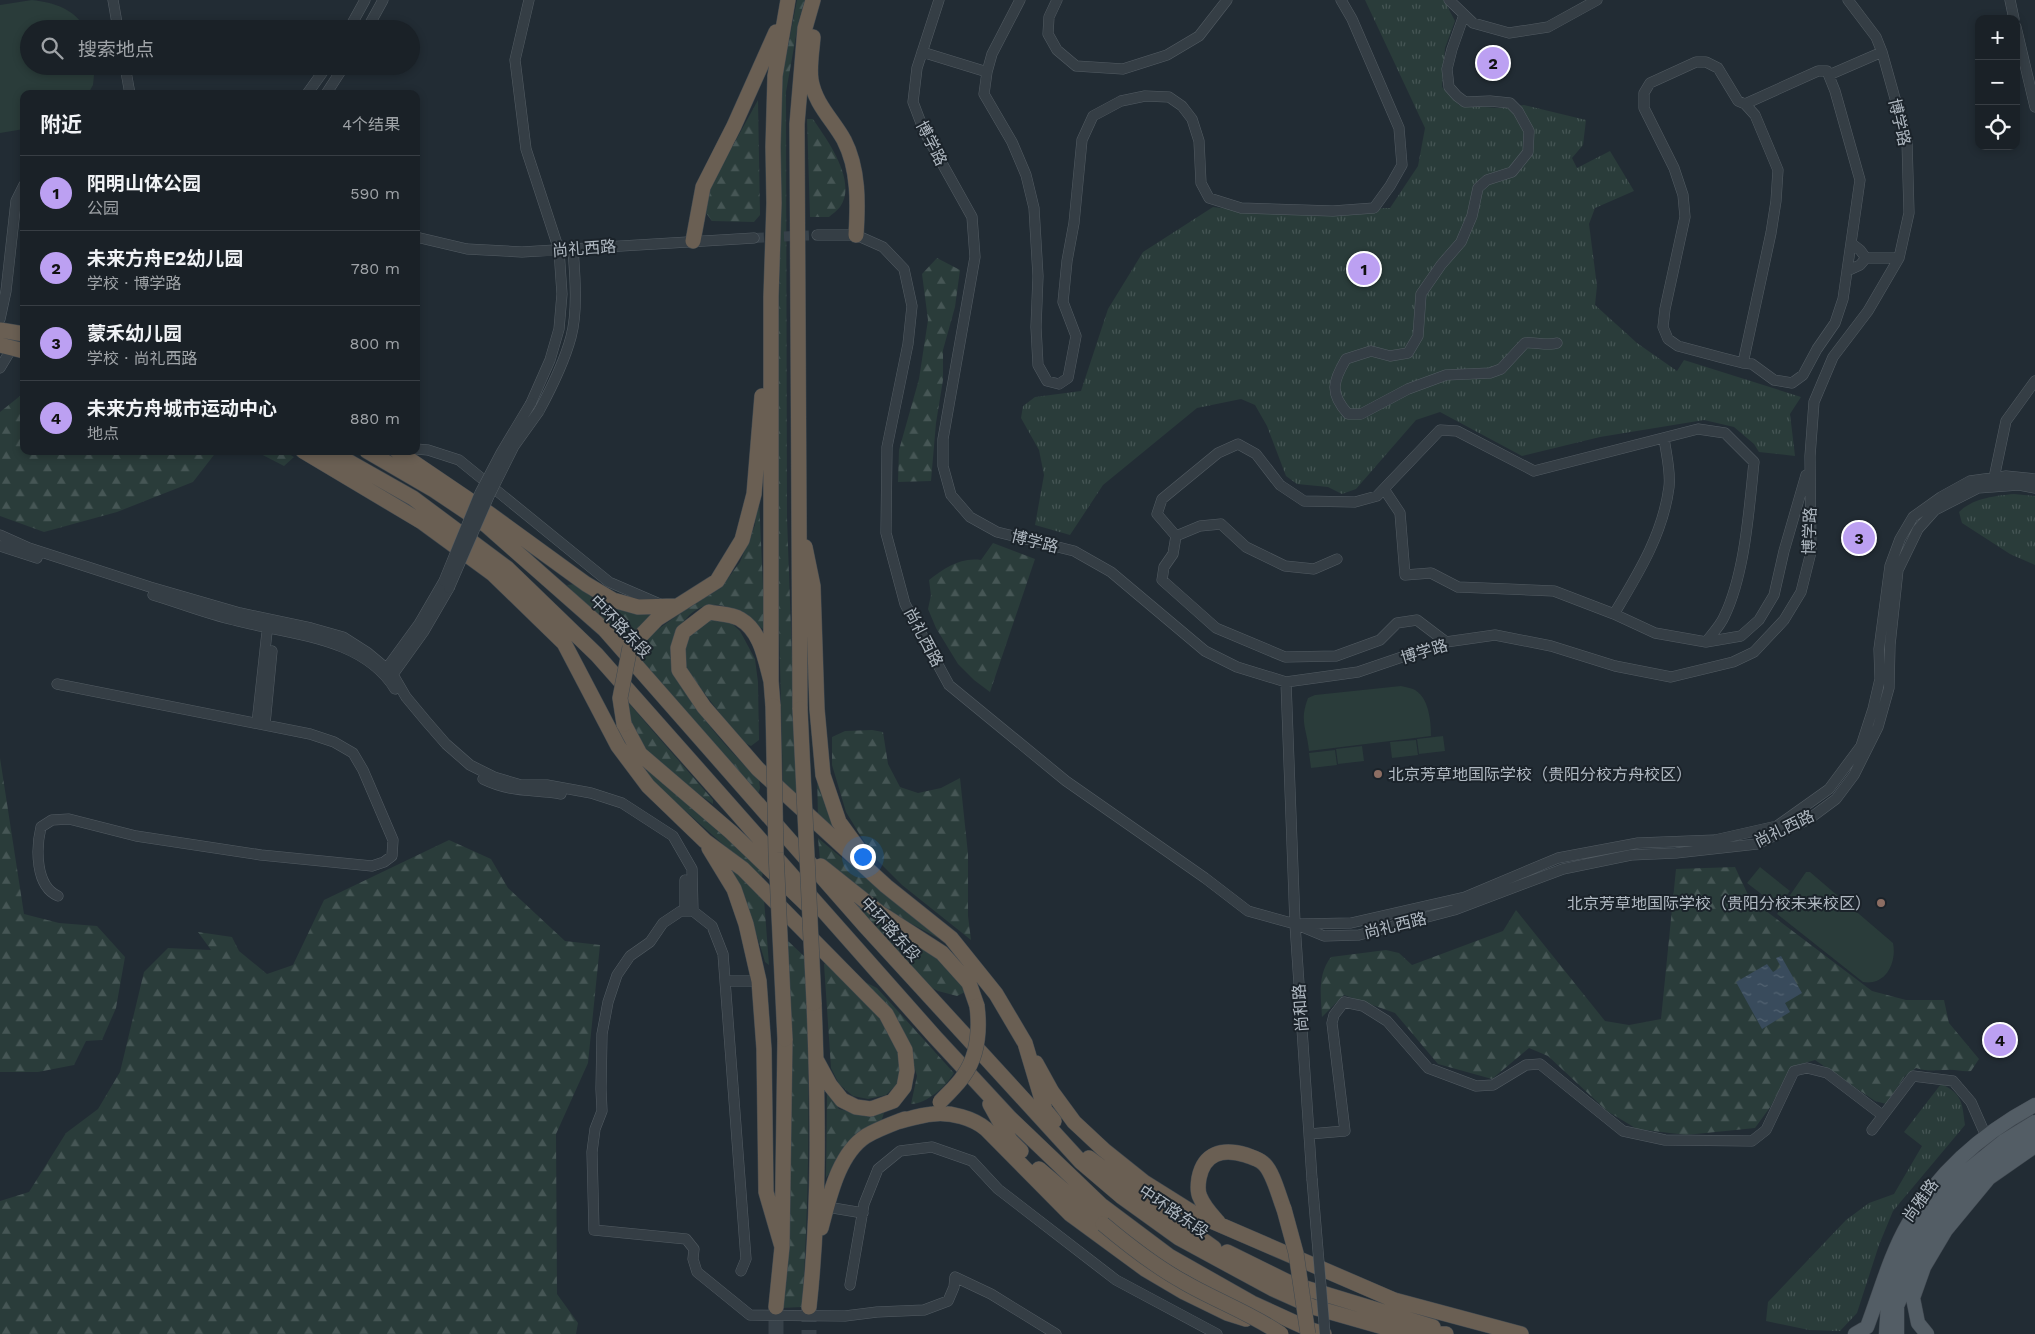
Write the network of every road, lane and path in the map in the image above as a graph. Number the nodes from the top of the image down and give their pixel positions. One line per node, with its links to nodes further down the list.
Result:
1 (113, 0): 18 (street)
2 (364, 0): 19 (street)
3 (383, 0): 20 (street)
4 (529, 0): 42 (street)
5 (814, 0): 36 (highway); 67 (highway)
6 (939, 0): 22 (street, 博学路)
7 (1020, 0): 24 (street)
8 (1057, 0): 9 (street)
9 (1227, 0)
10 (1341, 0): 24 (street)
11 (1449, 0): 16 (street)
12 (1597, 0): 16 (street)
13 (1848, 0): 23 (street, 博学路)
14 (2010, 0): 17 (street)
15 (787, 5): 39 (highway); 46 (highway)
16 (1464, 15): 51 (street)
17 (2013, 15)
18 (116, 20)
19 (354, 20)
20 (372, 20)
21 (2020, 44): 33 (street)
22 (922, 52): 24 (street); 80 (street, 博学路)
23 (1882, 52): 28 (street); 44 (street, 博学路)
24 (987, 72)
25 (127, 75): 29 (street)
26 (321, 75): 30 (street)
27 (338, 75): 31 (street)
28 (1829, 75): 32 (street); 40 (street)
29 (129, 90)
30 (310, 90)
31 (329, 90)
32 (1744, 104): 53 (street); 53 (street)
33 (2035, 107)
34 (20, 193): 47 (street)
35 (817, 235): 36 (street, 尚礼西路)
36 (856, 235): 88 (street, 尚礼西路)
37 (420, 238): 42 (street, 尚礼西路)
38 (754, 238): 39 (street, 尚礼西路)
39 (694, 241): 41 (street, 尚礼西路)
40 (1851, 243): 43 (street); 45 (street)
41 (573, 249): 42 (street, 尚礼西路); 72 (street, bridge)
42 (559, 250): 72 (street, bridge)
43 (1866, 258): 44 (street); 45 (street)
44 (1899, 258): 62 (street, 博学路)
45 (1847, 271): 53 (street)
46 (771, 297): 73 (highway); 79 (highway)
47 (2, 303): 48 (street)
48 (0, 319)
49 (0, 330): 50 (highway)
50 (20, 333)
51 (1557, 343)
52 (7, 347): 54 (street)
53 (1743, 362)
54 (0, 368)
55 (2034, 385): 63 (street)
56 (1664, 438): 66 (street); 74 (street); 77 (street)
57 (420, 449): 73 (street)
58 (310, 455): 83 (highway)
59 (337, 455): 91 (highway)
60 (375, 455): 84 (highway, 中环路东段)
61 (403, 455): 73 (highway)
62 (1810, 465): 76 (street, 博学路); 77 (street)
63 (1994, 478): 64 (street, 尚礼西路); 88 (street, 尚礼西路)
64 (2035, 479)
65 (2035, 488): 88 (street, 尚礼西路)
66 (1384, 489): 69 (street); 74 (street)
67 (798, 507): 85 (highway); 93 (highway, bridge)
68 (0, 536): 75 (street)
69 (1176, 536): 71 (street); 76 (street)
70 (0, 546): 75 (street)
71 (1337, 559)
72 (446, 585): 78 (street)
73 (672, 607): 91 (highway, bridge)
74 (1614, 614): 77 (street)
75 (271, 624): 78 (street); 82 (street)
76 (1446, 642): 80 (street, 博学路)
77 (1706, 642)
78 (388, 674): 87 (street)
79 (771, 681): 85 (highway); 108 (highway, bridge)
80 (1286, 682): 88 (street, 尚和路)
81 (57, 684): 82 (street)
82 (261, 724): 86 (street)
83 (704, 841): 90 (highway); 93 (highway)
84 (794, 846): 97 (highway, bridge); 112 (highway, 中环路东段)
85 (886, 886): 92 (highway)
86 (58, 896)
87 (689, 911): 89 (street); 116 (street)
88 (1295, 924): 100 (street, 尚和路)
89 (725, 981): 90 (street); 110 (street)
90 (759, 981): 108 (highway)
91 (888, 982): 94 (highway)
92 (1025, 1043): 106 (highway); 107 (highway)
93 (817, 1061): 109 (highway)
94 (976, 1081): 118 (highway, bridge); 121 (highway)
95 (2035, 1105): 102 (main road)
96 (1882, 1115): 99 (street); 100 (street); 102 (street)
97 (898, 1122): 104 (highway); 119 (highway)
98 (2035, 1122): 113 (main road, 尚雅路)
99 (1872, 1130)
100 (1309, 1134): 121 (street, 尚和路, bridge)
101 (2035, 1135): 113 (main road, 尚雅路)
102 (1986, 1136): 125 (main road)
103 (2035, 1146): 128 (main road)
104 (827, 1207): 105 (street); 109 (highway)
105 (863, 1212): 111 (street); 117 (street)
106 (1223, 1226): 120 (highway, bridge); 124 (highway)
107 (1199, 1237): 112 (highway); 123 (highway)
108 (782, 1247): 114 (highway)
109 (815, 1249): 115 (highway)
110 (741, 1271)
111 (850, 1285)
112 (1273, 1289): 122 (highway, 中环路东段)
113 (1893, 1305): 126 (main road, 尚雅路); 127 (main road, 尚雅路)
114 (776, 1307)
115 (809, 1307)
116 (1056, 1334)
117 (1217, 1334)
118 (1280, 1334)
119 (1288, 1334)
120 (1308, 1334)
121 (1325, 1334)
122 (1446, 1334)
123 (1453, 1334)
124 (1521, 1334)
125 (1854, 1334)
126 (1886, 1334)
127 (1897, 1334)
128 (1927, 1334)

